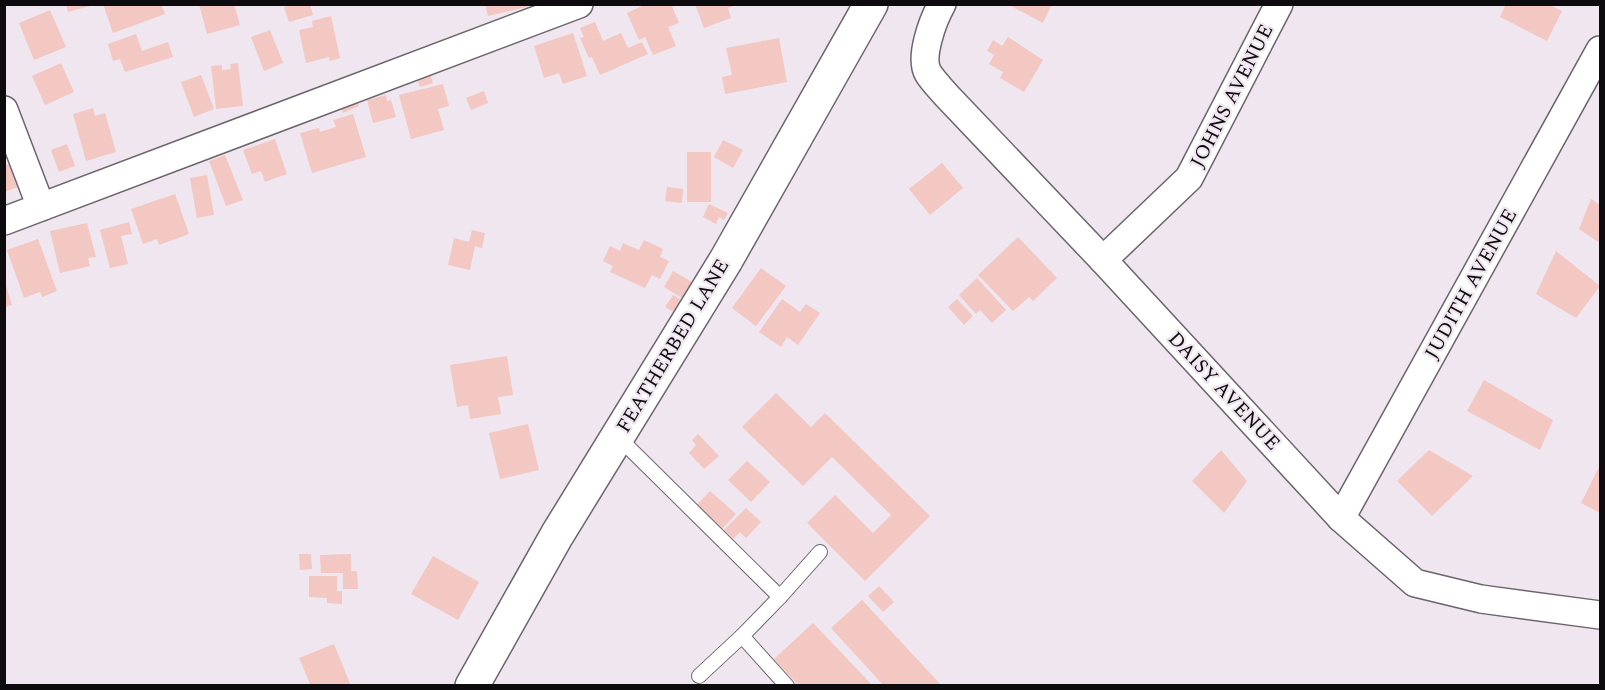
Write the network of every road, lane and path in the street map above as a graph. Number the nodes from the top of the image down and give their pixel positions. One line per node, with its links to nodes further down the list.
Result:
1 (579, 4): 7 (street)
2 (872, 4): 10 (main road, FEATHERBED LANE)
3 (942, 4): 9 (street, DAISY AVENUE)
4 (1279, 4): 9 (street, JOHNS AVENUE)
5 (1600, 50): 11 (street, JUDITH AVENUE)
6 (4, 110): 7 (street)
7 (41, 207): 8 (street)
8 (4, 221)
9 (1103, 260): 11 (street, DAISY AVENUE)
10 (618, 437): 13 (lane); 17 (main road, FEATHERBED LANE)
11 (1341, 518): 14 (street, DAISY AVENUE)
12 (820, 552): 13 (lane)
13 (780, 597): 15 (lane)
14 (1600, 615)
15 (742, 636): 16 (lane); 18 (lane)
16 (699, 676)
17 (472, 686)
18 (787, 686)

